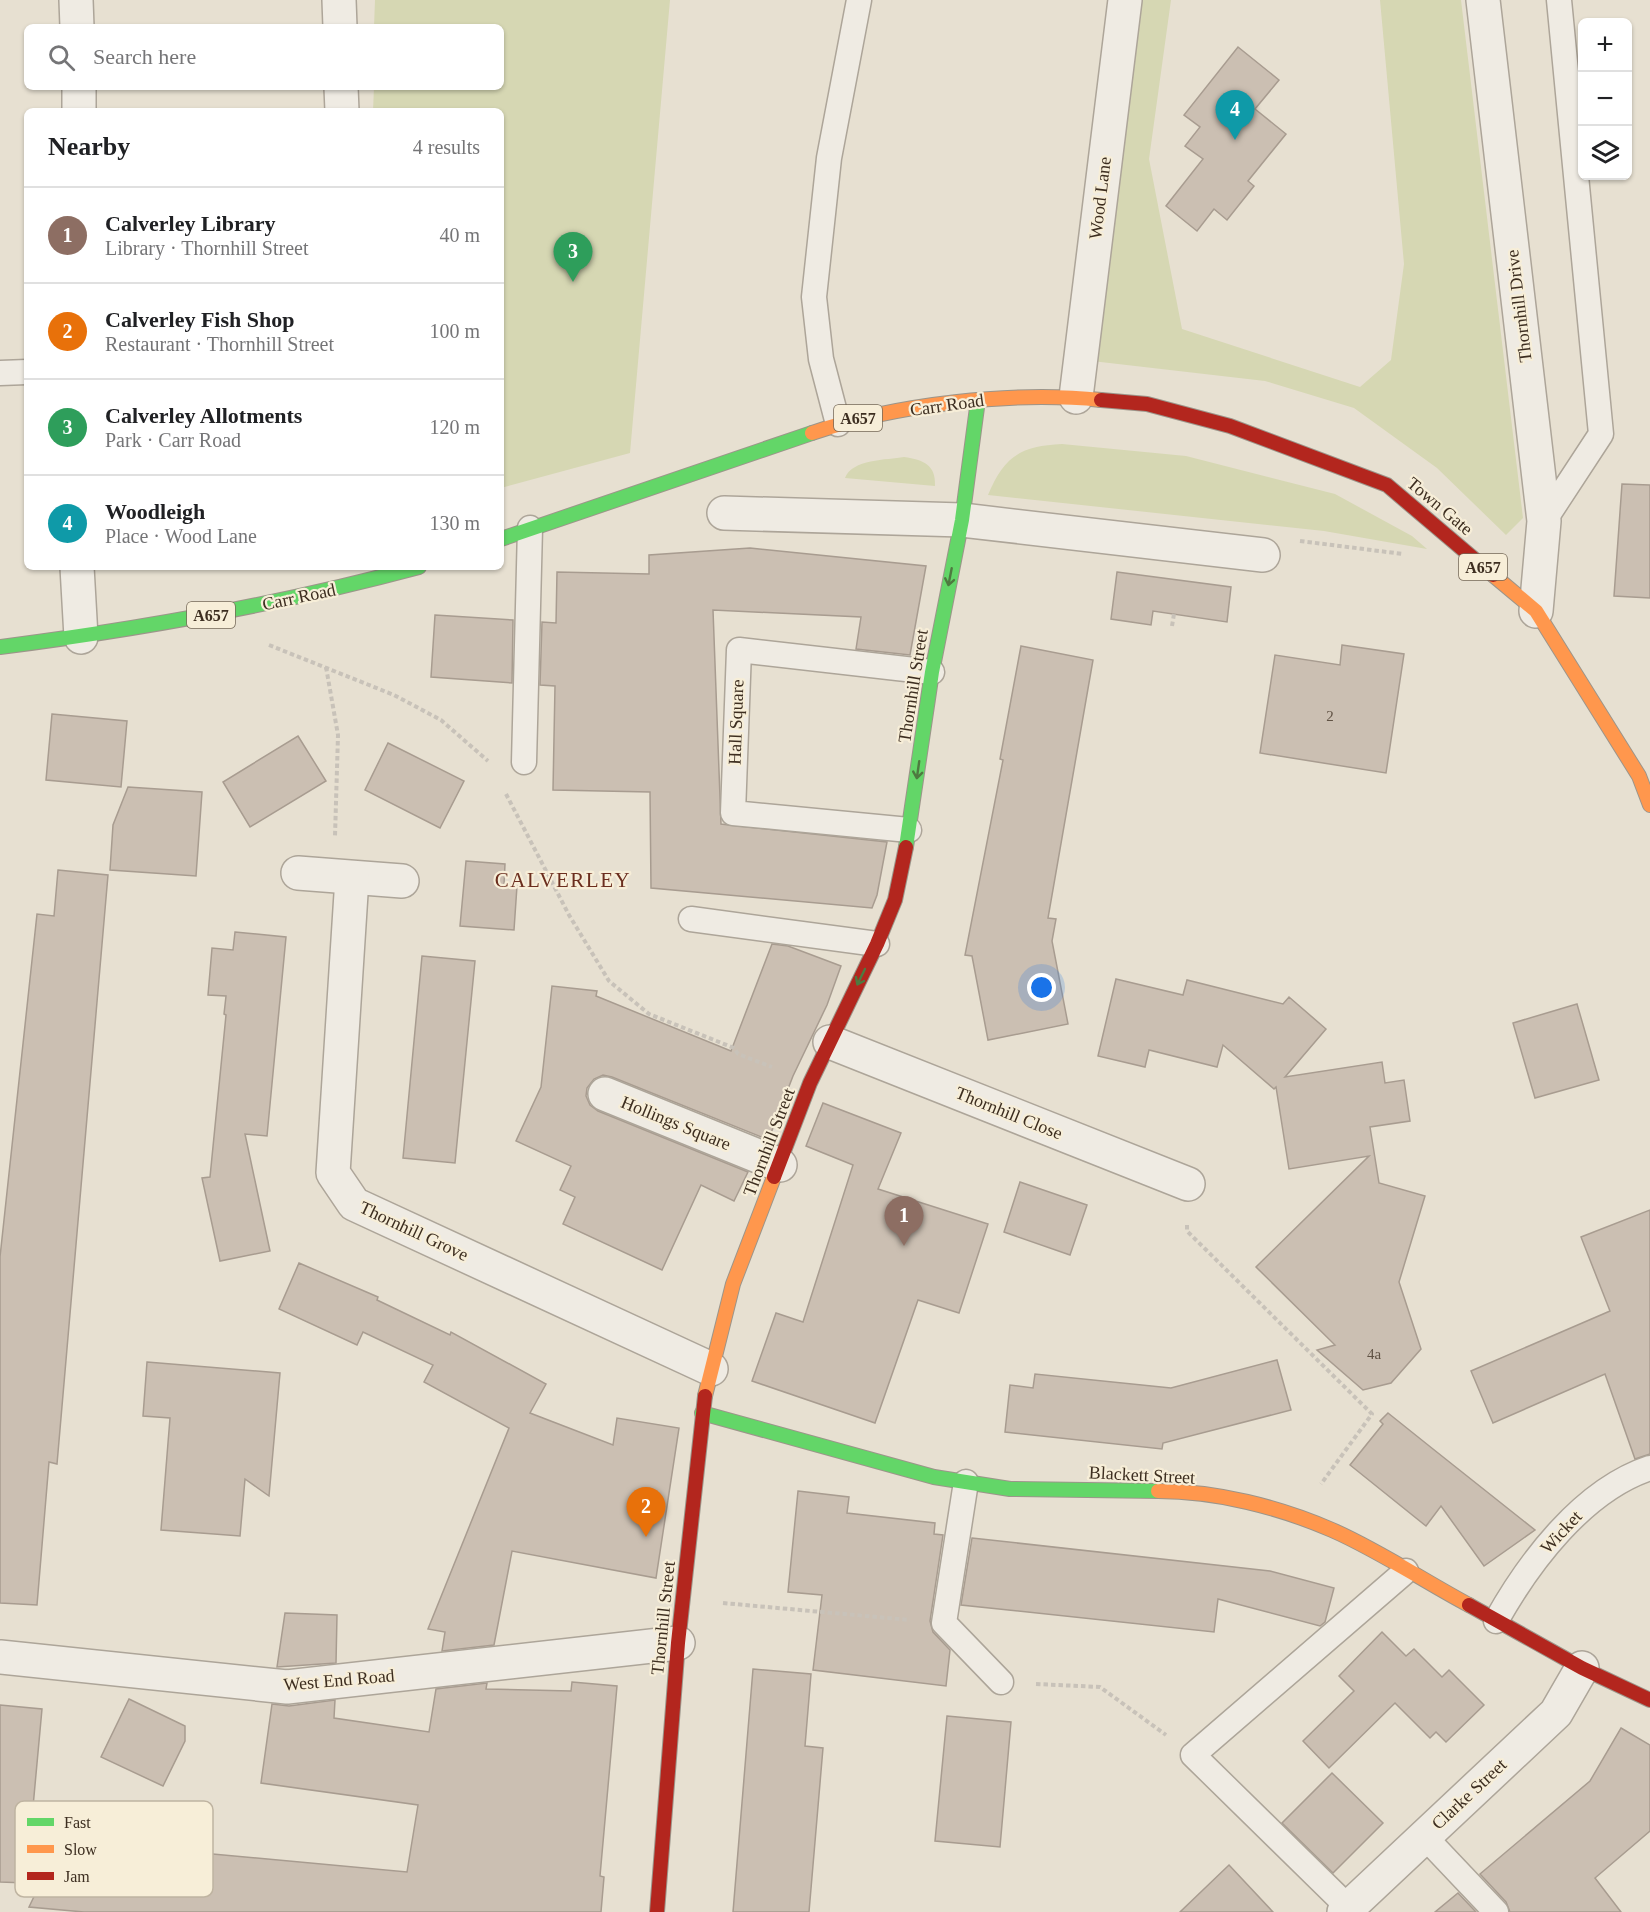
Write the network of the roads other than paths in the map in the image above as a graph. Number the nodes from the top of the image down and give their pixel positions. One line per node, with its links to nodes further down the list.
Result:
1 (76, 0): 7 (street)
2 (339, 0): 8 (street)
3 (859, 0): 17 (lane)
4 (1125, 0): 15 (street, Wood Lane)
5 (1487, 0): 21 (street, Thornhill Drive)
6 (1559, 0): 21 (lane)
7 (77, 24)
8 (340, 24)
9 (79, 90): 11 (street)
10 (341, 90): 12 (street)
11 (80, 108)
12 (342, 108)
13 (24, 372): 14 (lane)
14 (0, 373)
15 (1076, 397): 16 (street, Carr Road / A657); 18 (street, Carr Road / A657)
16 (978, 400): 17 (street, Carr Road / A657); 20 (street, Thornhill Street)
17 (838, 424): 22 (street, Carr Road / A657)
18 (1230, 426): 28 (street, Town Gate / A657)
19 (724, 513): 20 (street)
20 (962, 520): 24 (street); 31 (street, Thornhill Street, one-way to 31)
21 (1544, 522): 28 (street, Thornhill Drive)
22 (530, 528): 23 (street, Carr Road / A657); 32 (lane)
23 (504, 537)
24 (1263, 555)
25 (77, 570): 29 (street)
26 (398, 570): 27 (street, Carr Road / A657)
27 (350, 577): 29 (street, Carr Road / A657)
28 (1536, 611): 33 (street, Town Gate / A657)
29 (81, 638): 30 (street, Carr Road / A657)
30 (0, 647)
31 (932, 672): 34 (street, Thornhill Street, one-way to 34); 34 (lane, Hall Square)
32 (524, 762)
33 (1650, 805)
34 (909, 830): 39 (street, Thornhill Street)
35 (298, 873): 36 (street)
36 (352, 878): 37 (street); 44 (street, Thornhill Grove)
37 (402, 881)
38 (691, 919): 39 (lane)
39 (877, 944): 40 (street, Thornhill Street, one-way to 40)
40 (830, 1042): 42 (street, Thornhill Street); 43 (street, Thornhill Close)
41 (605, 1094): 42 (street, Hollings Square)
42 (780, 1165): 44 (street, Thornhill Street)
43 (1188, 1184)
44 (711, 1369): 45 (street, Thornhill Street)
45 (702, 1413): 47 (street, Blackett Street); 50 (street, Thornhill Street)
46 (1650, 1468): 49 (lane, Wicket)
47 (966, 1482): 48 (street, Blackett Street); 53 (lane)
48 (1406, 1571): 49 (street, Blackett Street); 56 (lane)
49 (1496, 1621): 52 (street, Blackett Street)
50 (678, 1643): 51 (street, West End Road); 57 (street, Thornhill Street)
51 (0, 1657)
52 (1582, 1668): 54 (street, Blackett Street); 55 (street, Clarke Street)
53 (1001, 1682)
54 (1650, 1700)
55 (1424, 1836): 56 (street, Clarke Street); 58 (lane)
56 (1347, 1910)
57 (657, 1912)
58 (1496, 1912)

